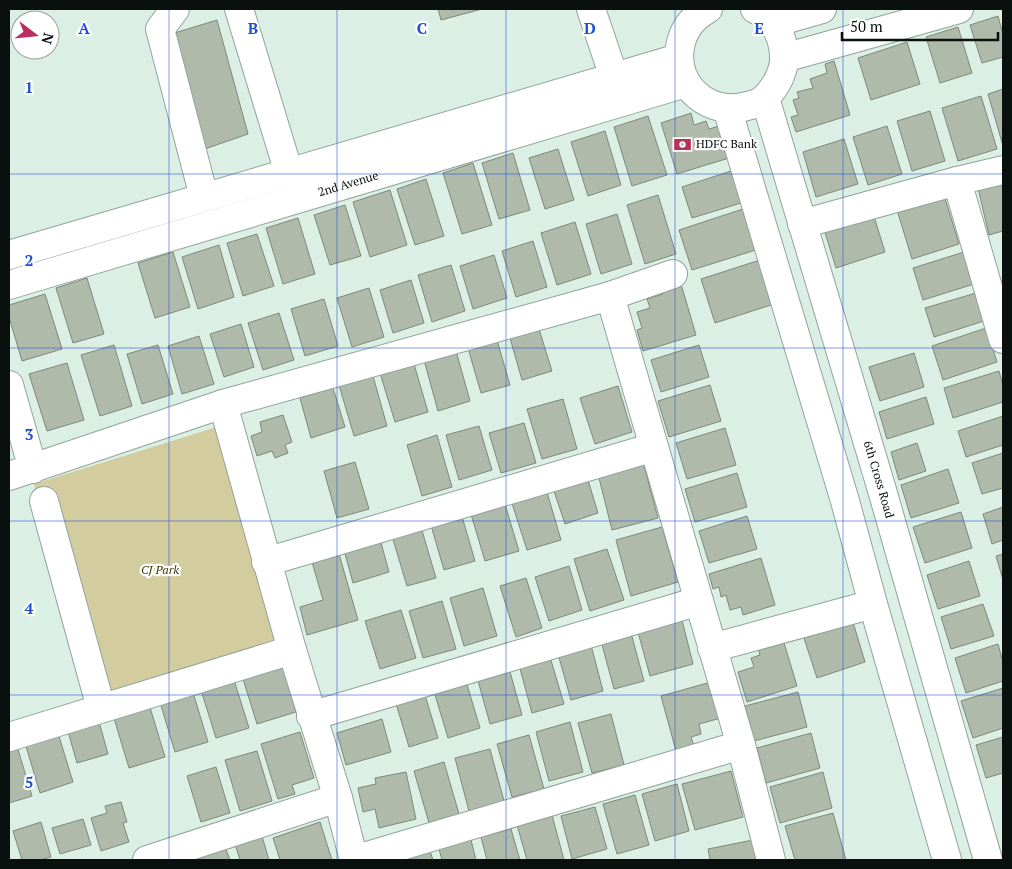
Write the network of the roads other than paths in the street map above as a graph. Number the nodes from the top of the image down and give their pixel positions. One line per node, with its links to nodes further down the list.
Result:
1 (175, 9): 16 (street)
2 (239, 9): 14 (street)
3 (591, 9): 10 (street)
4 (822, 9): 7 (street)
5 (959, 9): 8 (street)
6 (701, 11): 9 (street)
7 (764, 16): 8 (street)
8 (784, 58): 11 (street)
9 (683, 70): 10 (street); 12 (street); 20 (street, 2nd Avenue)
10 (614, 77): 14 (street)
11 (765, 98): 12 (street); 17 (street, 6th Cross Road)
12 (728, 108): 28 (street)
13 (1003, 170): 15 (street)
14 (290, 173): 16 (street)
15 (957, 180): 17 (street); 22 (street)
16 (204, 197): 18 (street)
17 (802, 224): 27 (street, 6th Cross Road)
18 (9, 254)
19 (674, 274): 21 (street)
20 (9, 284)
21 (610, 296): 24 (street); 25 (street)
22 (1003, 338)
23 (9, 384): 26 (street)
24 (223, 404): 26 (street); 30 (street)
25 (654, 448): 30 (street); 31 (street)
26 (21, 472)
27 (882, 490): 28 (street); 35 (street, 6th Cross Road)
28 (846, 501): 32 (street)
29 (44, 502): 37 (street)
30 (266, 562): 34 (street)
31 (699, 601): 33 (street); 38 (street)
32 (872, 604): 33 (street); 36 (street)
33 (712, 648): 40 (street)
34 (292, 650): 37 (street); 38 (street)
35 (937, 685): 36 (street); 46 (street, 6th Cross Road)
36 (900, 698): 45 (street)
37 (101, 708): 39 (street)
38 (311, 716): 41 (street)
39 (9, 737)
40 (741, 745): 43 (street); 44 (street)
41 (338, 798): 42 (street); 43 (street)
42 (147, 860)
43 (354, 860)
44 (771, 860)
45 (947, 860)
46 (988, 860)

